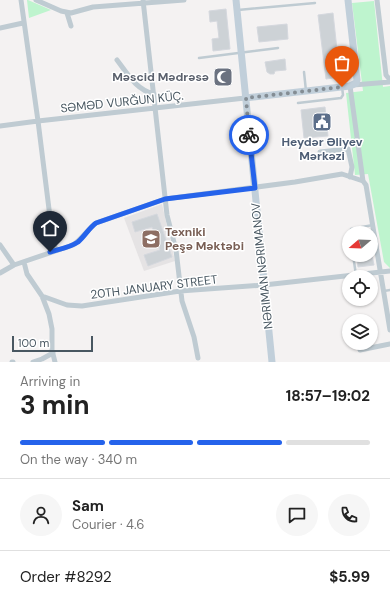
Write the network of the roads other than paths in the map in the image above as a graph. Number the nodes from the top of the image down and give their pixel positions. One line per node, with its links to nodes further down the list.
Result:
1 (21, 0): 11 (street)
2 (36, 0): 10 (street)
3 (184, 0): 7 (street)
4 (236, 0): 9 (main road, NƏRIMAN NƏRIMANOV)
5 (348, 0): 20 (main road)
6 (377, 0): 19 (street)
7 (143, 2): 10 (street); 23 (street)
8 (315, 3): 9 (lane)
9 (237, 10): 15 (main road, NƏRIMAN NƏRIMANOV)
10 (67, 13): 12 (street)
11 (24, 23): 13 (street); 27 (street)
12 (71, 26)
13 (0, 28)
14 (278, 48): 15 (lane)
15 (241, 53): 16 (lane); 24 (main road, NƏRIMAN NƏRIMANOV)
16 (199, 58)
17 (116, 60): 23 (street)
18 (304, 72): 22 (lane)
19 (390, 81): 20 (street)
20 (354, 83): 21 (main road); 31 (street)
21 (342, 87): 22 (main road); 25 (lane)
22 (306, 91): 24 (main road)
23 (154, 94): 26 (street)
24 (246, 98): 26 (street, SƏMƏD VURĞUN KÜÇ.); 32 (main road, NƏRIMAN NƏRIMANOV)
25 (298, 103)
26 (156, 108): 27 (street, SƏMƏD VURĞUN KÜÇ.); 33 (street)
27 (38, 121): 28 (street, SƏMƏD VURĞUN KÜÇ.); 37 (street)
28 (0, 126)
29 (320, 152): 30 (street)
30 (350, 177): 31 (street); 32 (street)
31 (365, 183): 34 (street)
32 (255, 188): 33 (street); 44 (main road, NƏRIMAN NƏRIMANOV)
33 (165, 199): 37 (street); 46 (street)
34 (373, 225): 35 (lane); 42 (street)
35 (366, 226)
36 (0, 245): 39 (street)
37 (56, 250): 38 (street)
38 (24, 262): 39 (street); 48 (street)
39 (14, 265): 41 (street)
40 (390, 271): 42 (street, 20TH JANUARY STREET)
41 (0, 273)
42 (380, 273): 47 (street)
43 (342, 277): 44 (street, 20TH JANUARY STREET)
44 (264, 285): 46 (street, 20TH JANUARY STREET); 57 (main road, NƏRIMAN NƏRIMANOV)
45 (390, 290): 47 (lane)
46 (180, 291): 48 (street, 20TH JANUARY STREET); 54 (street)
47 (383, 292): 49 (street)
48 (42, 296): 53 (street)
49 (388, 314): 50 (street)
50 (390, 330)
51 (390, 344): 52 (street)
52 (378, 346)
53 (53, 353): 55 (street); 56 (street)
54 (198, 358)
55 (33, 362)
56 (55, 362)
57 (272, 362)

